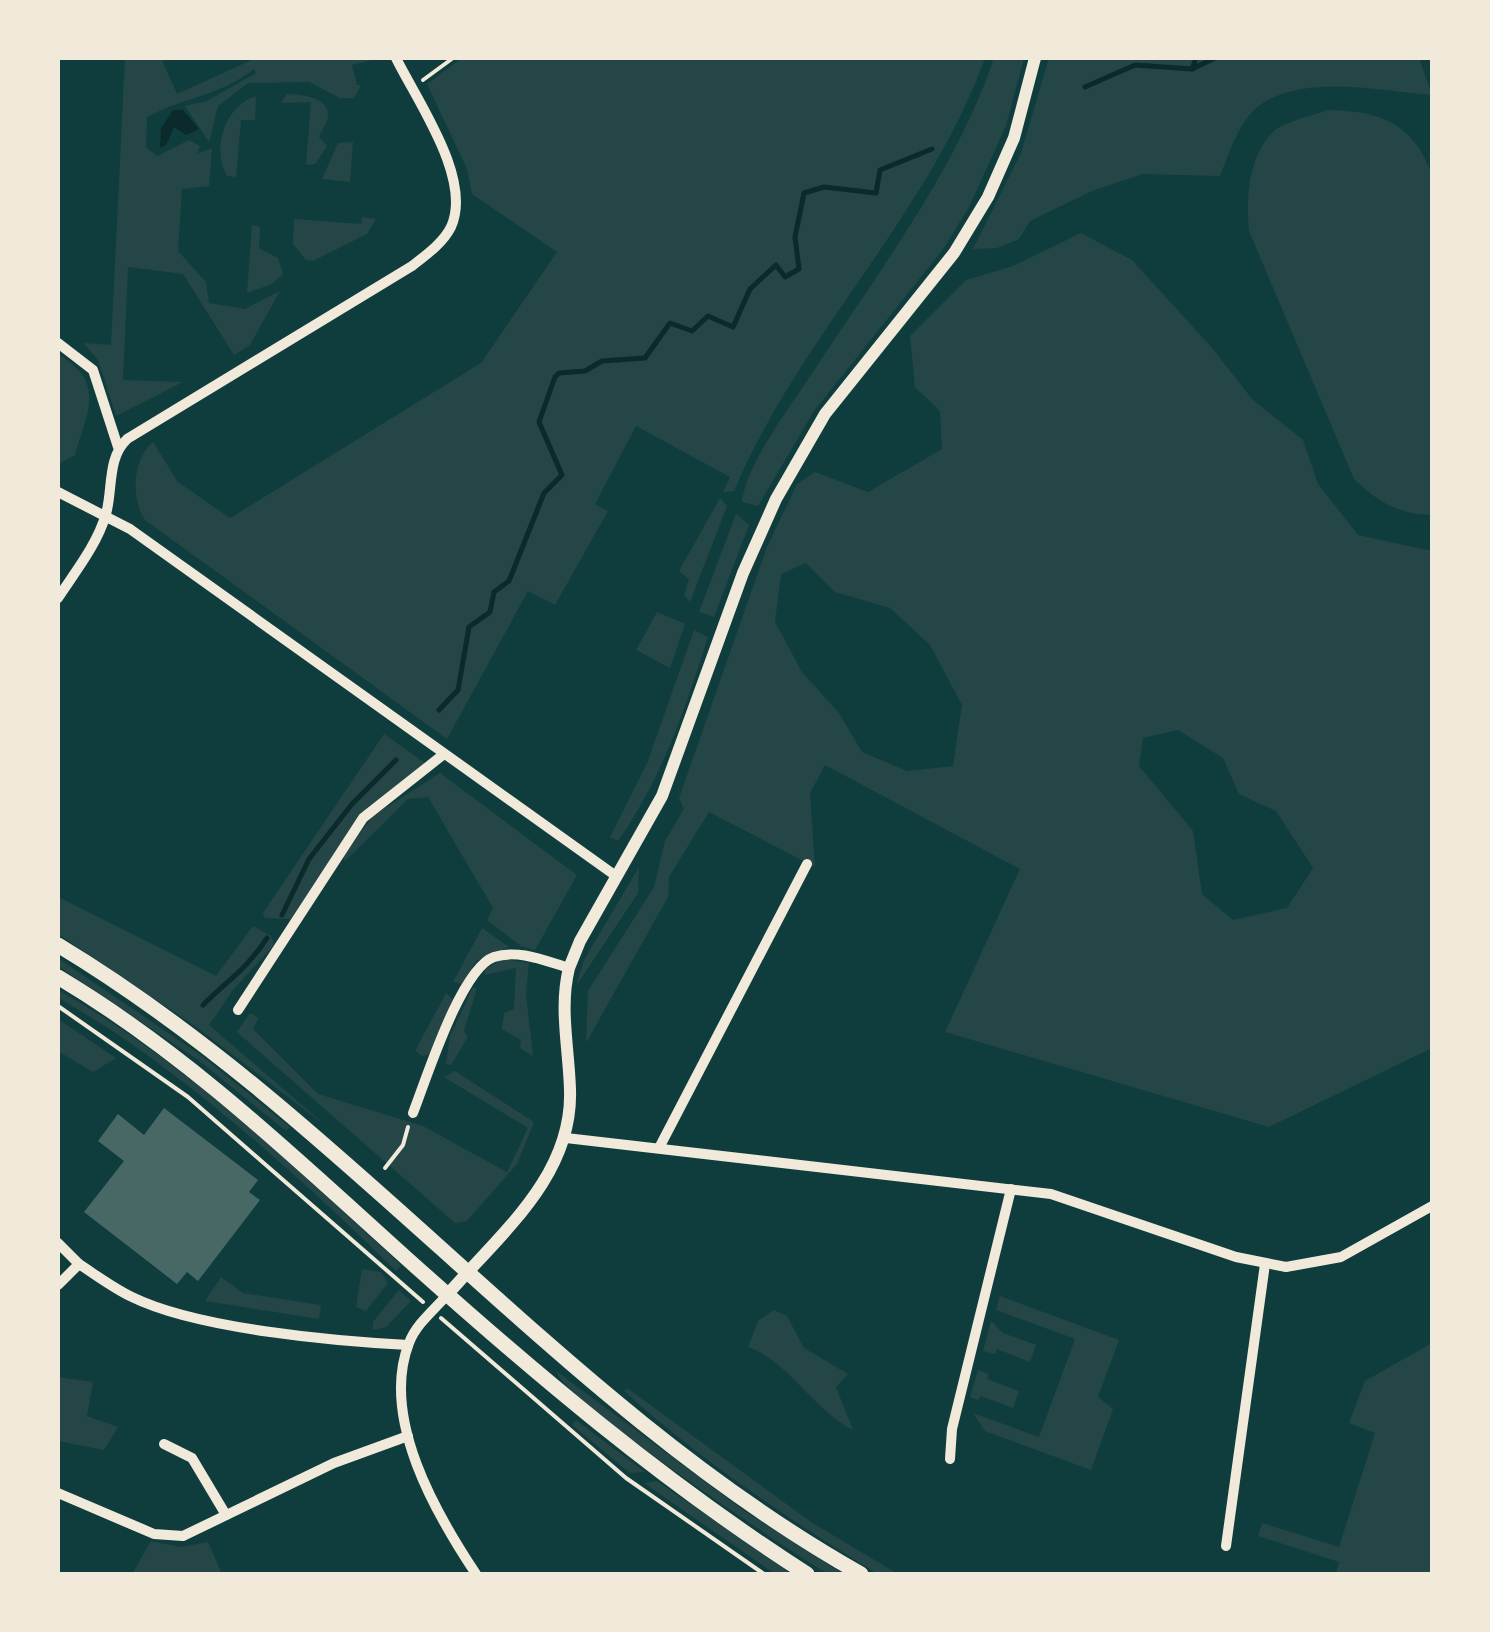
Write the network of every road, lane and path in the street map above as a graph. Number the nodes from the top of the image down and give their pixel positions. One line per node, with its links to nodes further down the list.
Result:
1 (396, 58): 4 (street)
2 (452, 58): 4 (path)
3 (1036, 58): 12 (street)
4 (410, 87): 6 (street)
5 (58, 343): 6 (street)
6 (118, 447): 8 (street)
7 (58, 492): 8 (street)
8 (106, 514): 9 (street); 10 (street)
9 (58, 598)
10 (444, 754): 12 (street); 17 (street)
11 (808, 864): 20 (street)
12 (616, 876): 14 (street)
13 (58, 945): 27 (main road)
14 (569, 968): 18 (street); 19 (street)
15 (58, 977): 30 (main road)
16 (58, 1006): 28 (path)
17 (238, 1010)
18 (413, 1113): 21 (path)
19 (566, 1138): 20 (street); 27 (street)
20 (659, 1148): 22 (street)
21 (385, 1168)
22 (1010, 1189): 26 (street); 35 (street)
23 (1432, 1206): 26 (street)
24 (58, 1243): 25 (street)
25 (79, 1264): 29 (street); 32 (street)
26 (1266, 1264): 38 (street)
27 (468, 1272): 30 (street); 42 (main road)
28 (399, 1280)
29 (58, 1285)
30 (448, 1294): 32 (street); 41 (main road)
31 (451, 1327): 40 (path)
32 (408, 1345): 33 (street)
33 (408, 1436): 37 (street); 39 (street)
34 (164, 1444): 37 (street)
35 (950, 1460)
36 (58, 1493): 37 (street)
37 (226, 1516)
38 (1226, 1546)
39 (476, 1574)
40 (764, 1574)
41 (807, 1574)
42 (861, 1574)

